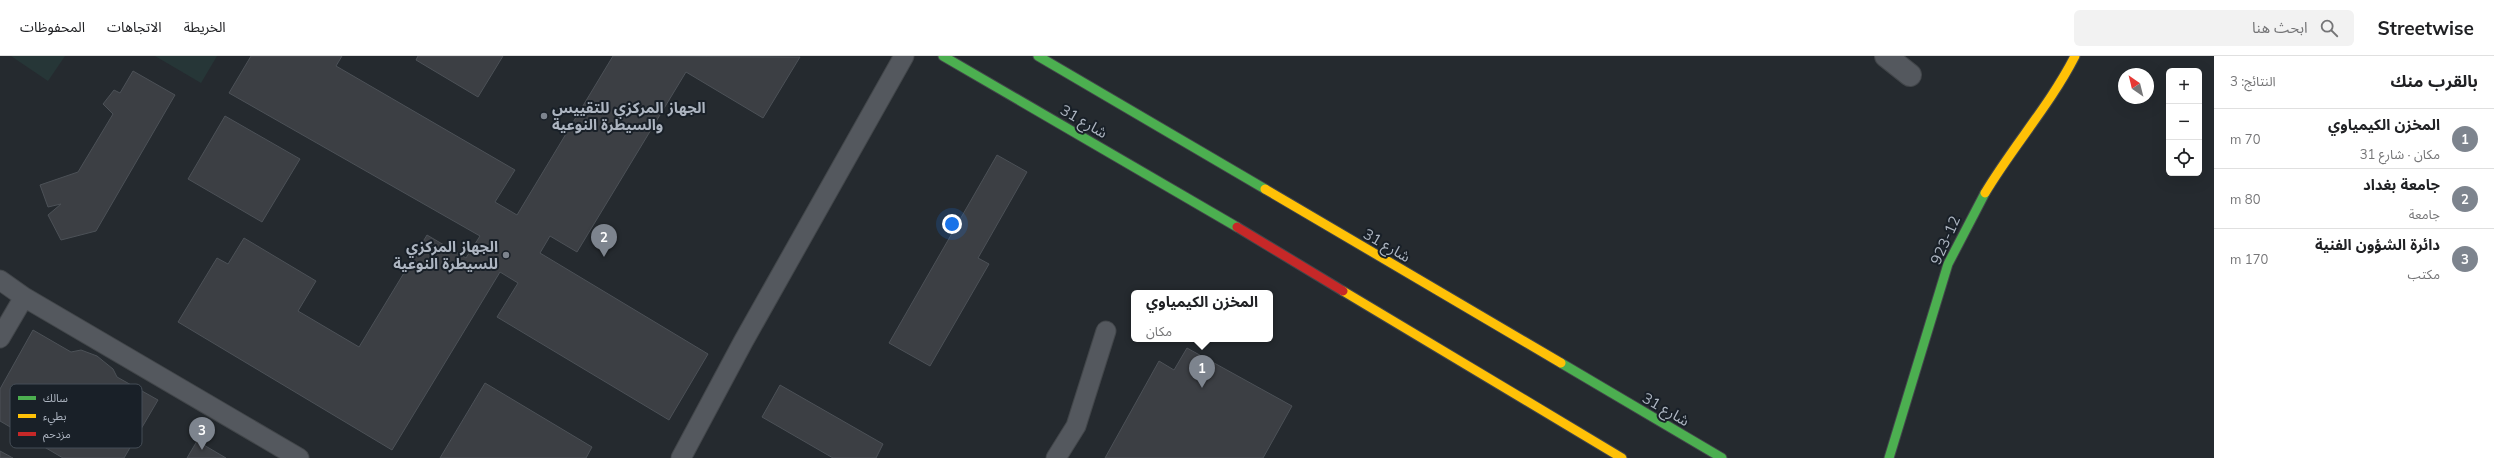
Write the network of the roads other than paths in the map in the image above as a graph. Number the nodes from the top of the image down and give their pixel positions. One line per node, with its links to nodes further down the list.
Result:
1 (904, 56): 12 (lane)
2 (943, 56): 14 (street, شارع 31)
3 (1038, 56): 15 (street, شارع 31)
4 (1886, 56): 6 (street)
5 (2075, 56): 16 (street, 923-12)
6 (1910, 75)
7 (0, 280): 8 (lane)
8 (24, 297): 10 (lane); 11 (lane)
9 (1106, 330): 13 (lane)
10 (0, 338)
11 (299, 458)
12 (681, 458)
13 (1056, 458)
14 (1622, 458)
15 (1722, 458)
16 (1889, 458)

